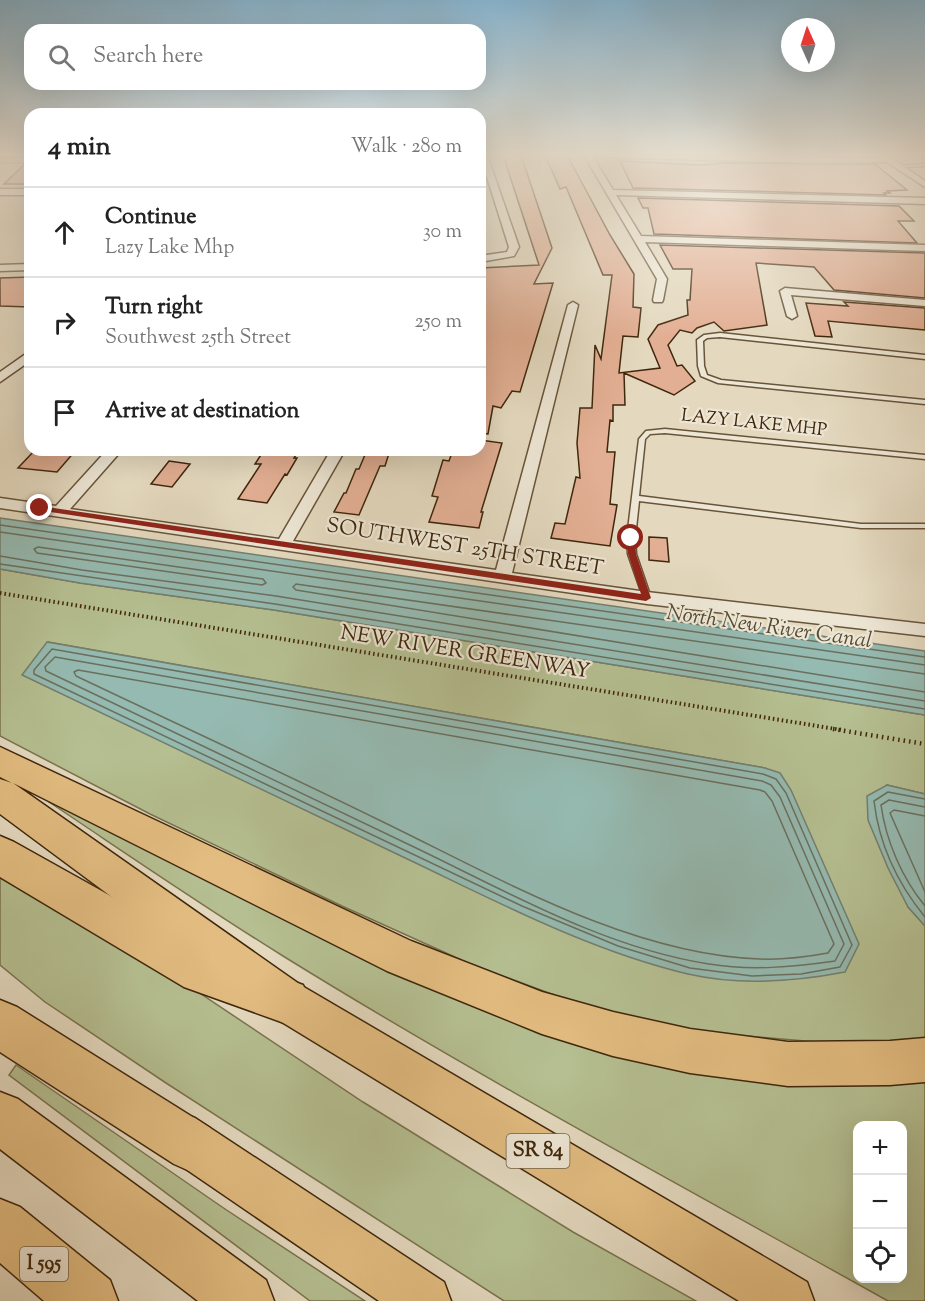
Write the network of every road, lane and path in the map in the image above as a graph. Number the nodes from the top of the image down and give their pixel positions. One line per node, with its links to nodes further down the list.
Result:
1 (503, 216): 5 (street)
2 (623, 216): 3 (street)
3 (637, 239): 4 (street); 8 (street)
4 (925, 248)
5 (486, 259)
6 (24, 266): 7 (street)
7 (0, 268)
8 (658, 300)
9 (925, 303): 11 (street)
10 (573, 305): 24 (street)
11 (792, 316)
12 (925, 357): 15 (lane)
13 (24, 360): 14 (street)
14 (0, 378)
15 (925, 402)
16 (110, 456): 21 (street)
17 (335, 456): 23 (street)
18 (925, 457): 19 (lane, LAZY LAKE MHP)
19 (636, 498): 22 (lane); 26 (lane, LAZY LAKE MHP)
20 (0, 503): 21 (street, SOUTHWEST 25TH STREET)
21 (60, 511): 23 (street, SOUTHWEST 25TH STREET)
22 (925, 526)
23 (284, 543): 24 (street, SOUTHWEST 25TH STREET)
24 (503, 576): 26 (street, SOUTHWEST 25TH STREET)
25 (0, 592): 28 (path, NEW RIVER GREENWAY)
26 (646, 598): 27 (street, SOUTHWEST 25TH STREET)
27 (925, 630)
28 (925, 744)
29 (0, 761): 35 (main road)
30 (0, 794): 33 (main road, SR 84)
31 (0, 855): 33 (highway)
32 (0, 998): 37 (main road)
33 (287, 1001): 42 (main road, SR 84)
34 (0, 1024): 37 (highway)
35 (925, 1060)
36 (0, 1117): 40 (highway)
37 (192, 1146): 41 (main road)
38 (0, 1227): 39 (highway, I 595)
39 (89, 1301)
40 (245, 1301)
41 (424, 1301)
42 (788, 1301)

